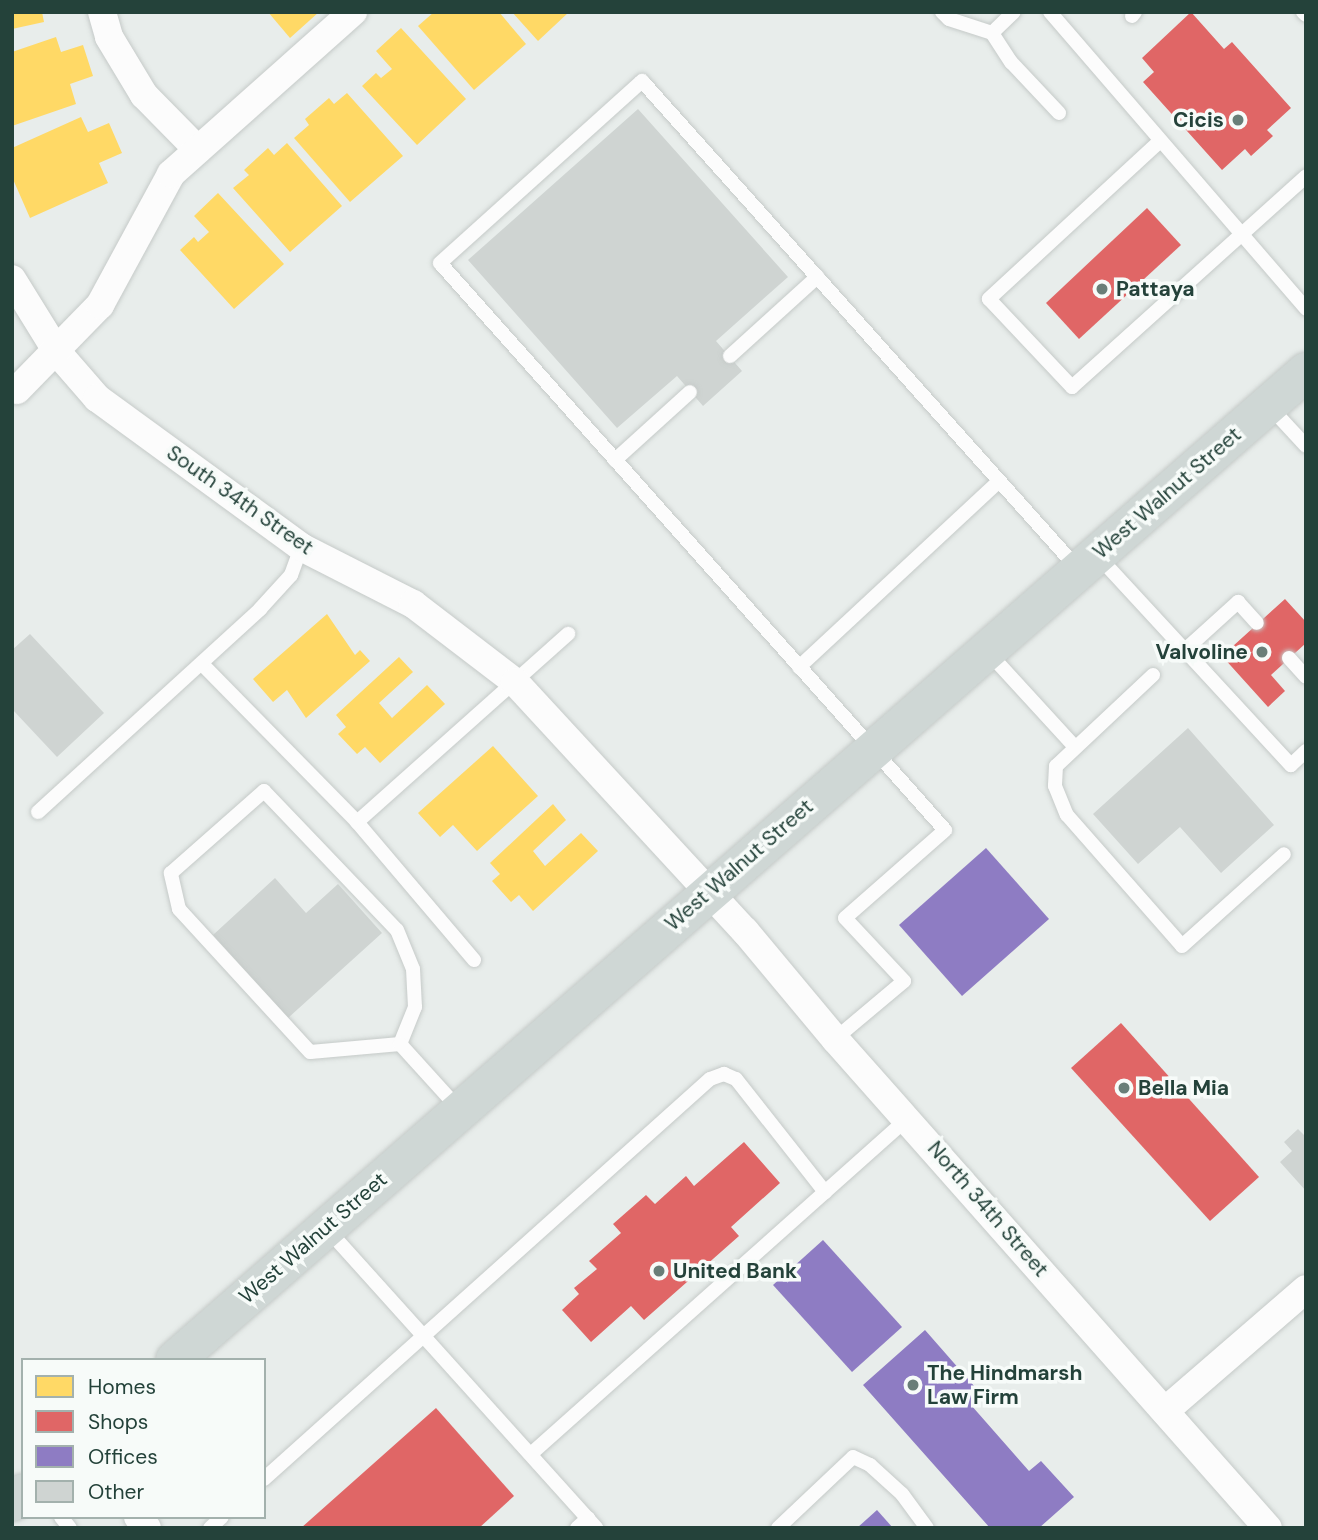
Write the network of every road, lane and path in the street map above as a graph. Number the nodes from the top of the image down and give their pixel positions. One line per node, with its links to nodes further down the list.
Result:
1 (102, 12): 9 (street)
2 (353, 12): 9 (street)
3 (942, 12): 6 (lane)
4 (1014, 12): 6 (lane)
5 (1050, 12): 8 (lane)
6 (992, 33): 7 (lane)
7 (1059, 113)
8 (1160, 141): 11 (lane); 11 (lane)
9 (196, 148): 15 (street)
10 (1306, 176): 11 (lane)
11 (1242, 235): 14 (lane)
12 (817, 277): 16 (lane); 22 (lane); 23 (lane)
13 (12, 279): 15 (street, South 34th Street)
14 (1306, 309)
15 (57, 352): 18 (street); 24 (street, South 34th Street)
16 (730, 356)
17 (1306, 372): 20 (main road, West Walnut Street)
18 (17, 390)
19 (690, 392): 22 (lane)
20 (1268, 405): 21 (lane); 25 (main road, West Walnut Street)
21 (1306, 446)
22 (615, 460): 32 (lane)
23 (999, 481): 25 (lane); 32 (lane)
24 (302, 547): 31 (lane); 35 (street, South 34th Street)
25 (1087, 562): 28 (main road, West Walnut Street); 29 (lane)
26 (1257, 623): 29 (lane)
27 (568, 634): 35 (lane)
28 (986, 650): 36 (lane); 37 (main road, West Walnut Street)
29 (1185, 650): 38 (lane)
30 (1289, 658): 34 (lane)
31 (202, 664): 39 (lane); 40 (lane)
32 (799, 667): 37 (lane)
33 (1153, 675): 36 (lane)
34 (1306, 677)
35 (515, 682): 40 (lane); 42 (street, South 34th Street)
36 (1074, 746): 41 (lane)
37 (872, 750): 42 (main road, West Walnut Street); 44 (lane)
38 (1306, 751)
39 (38, 812)
40 (357, 822): 43 (lane)
41 (1284, 853)
42 (708, 891): 44 (street, North 34th Street); 46 (main road, West Walnut Street)
43 (474, 960)
44 (835, 1039): 47 (street, North 34th Street)
45 (400, 1044): 45 (lane); 46 (lane)
46 (459, 1110): 49 (main road, West Walnut Street)
47 (908, 1118): 48 (lane); 53 (street, North 34th Street)
48 (825, 1192): 51 (lane); 54 (lane)
49 (326, 1227): 51 (lane); 52 (main road, West Walnut Street)
50 (1306, 1289): 53 (street)
51 (425, 1336): 54 (lane); 55 (lane)
52 (177, 1358)
53 (1165, 1411): 59 (street, North 34th Street)
54 (532, 1453): 56 (lane)
55 (266, 1477)
56 (587, 1524)
57 (778, 1528): 58 (lane)
58 (927, 1528)
59 (1268, 1528)

